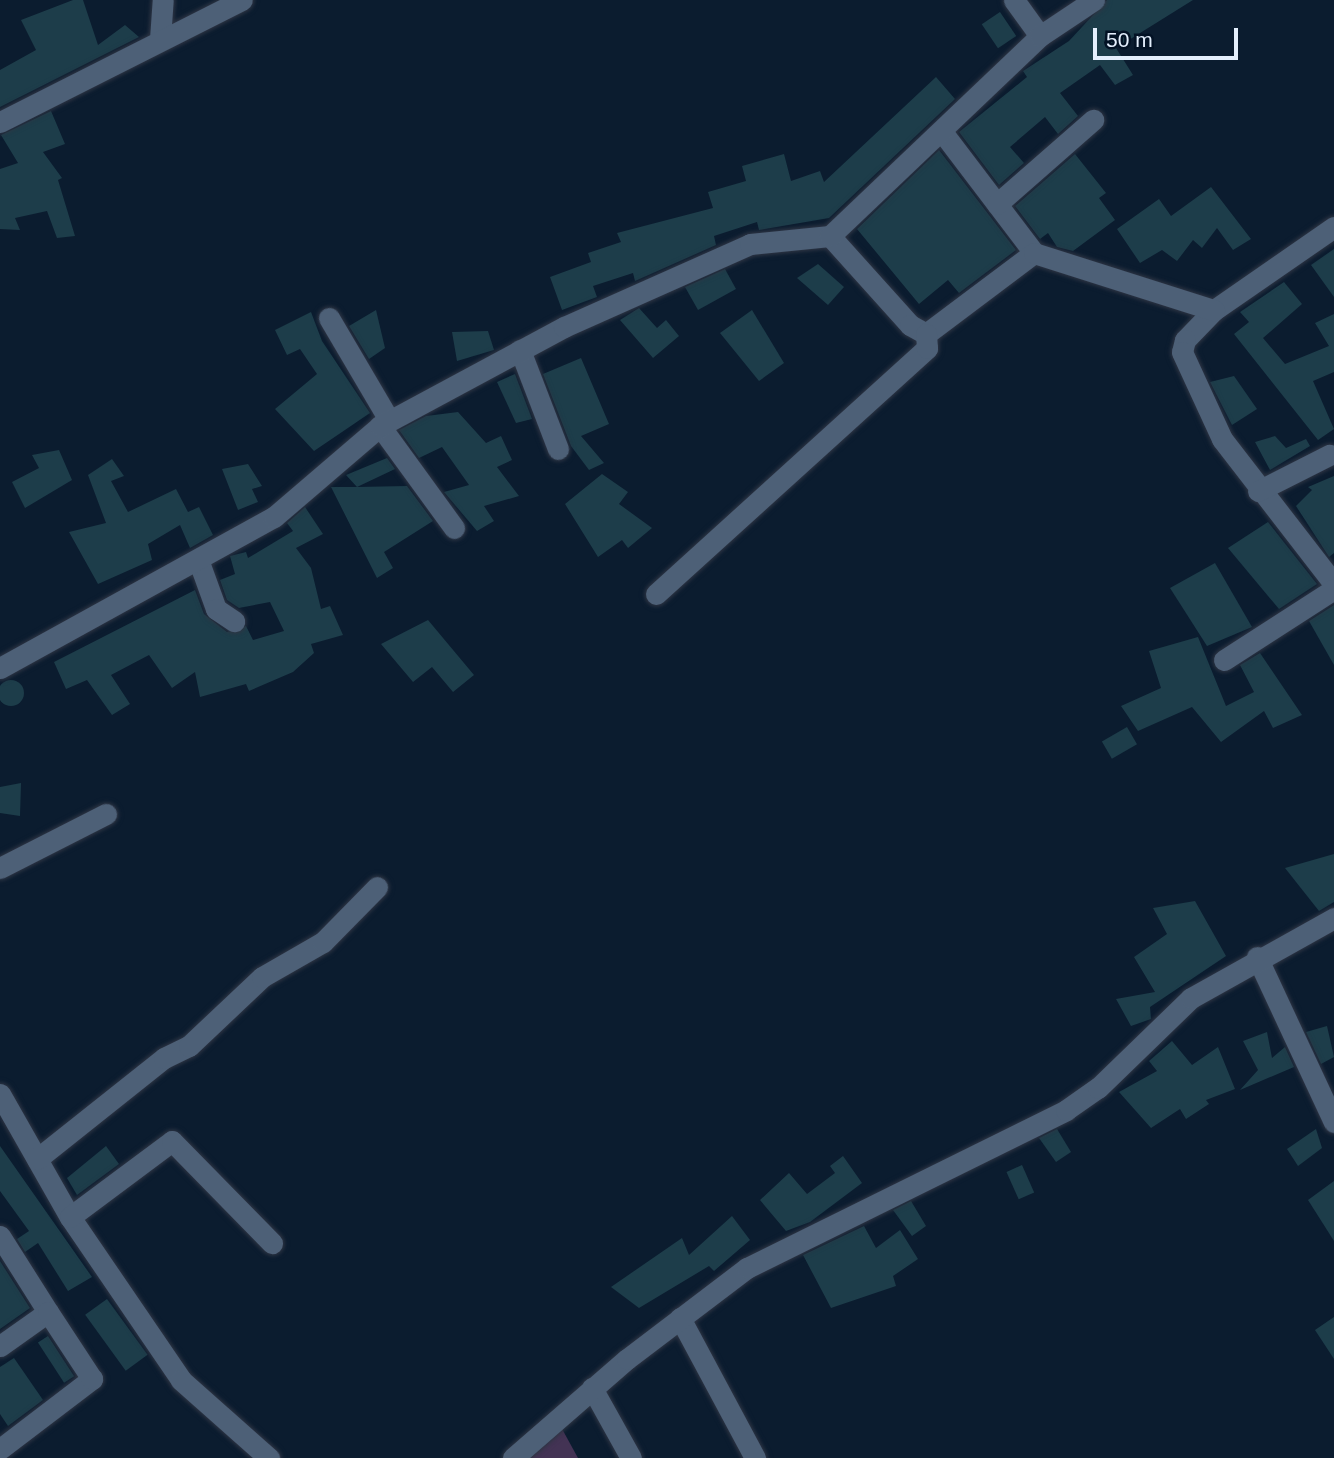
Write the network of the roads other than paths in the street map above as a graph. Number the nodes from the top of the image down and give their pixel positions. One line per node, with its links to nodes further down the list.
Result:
1 (163, 0): 6 (street)
2 (242, 0): 6 (street)
3 (1014, 0): 5 (street)
4 (1094, 0): 5 (street)
5 (1040, 36): 9 (street)
6 (160, 39): 8 (street)
7 (1093, 120): 10 (street)
8 (0, 122)
9 (943, 133): 10 (street); 12 (street)
10 (997, 204): 13 (street)
11 (1334, 227): 14 (street)
12 (830, 236): 16 (street); 17 (street)
13 (1034, 253): 14 (street); 16 (street)
14 (1213, 310): 21 (street)
15 (329, 318): 18 (street)
16 (926, 334): 25 (street)
17 (520, 350): 18 (street); 19 (street)
18 (385, 423): 22 (street); 23 (street)
19 (558, 449)
20 (1329, 455): 21 (street)
21 (1258, 491): 24 (street)
22 (454, 528)
23 (199, 562): 26 (street); 28 (street)
24 (1334, 586): 27 (street)
25 (656, 594)
26 (234, 621)
27 (1224, 660)
28 (0, 668)
29 (106, 814): 30 (street)
30 (0, 868)
31 (377, 887): 36 (street)
32 (1334, 918): 33 (street)
33 (1257, 957): 35 (street); 41 (street)
34 (0, 1094): 36 (street)
35 (1334, 1122)
36 (37, 1159): 37 (street)
37 (70, 1217): 39 (street); 46 (street)
38 (0, 1236): 40 (street)
39 (272, 1243)
40 (48, 1312): 42 (street); 44 (street)
41 (680, 1318): 43 (street); 49 (street)
42 (0, 1346)
43 (592, 1388): 47 (street); 48 (street)
44 (0, 1449): 45 (street)
45 (6, 1458)
46 (269, 1458)
47 (513, 1458)
48 (631, 1458)
49 (755, 1458)

